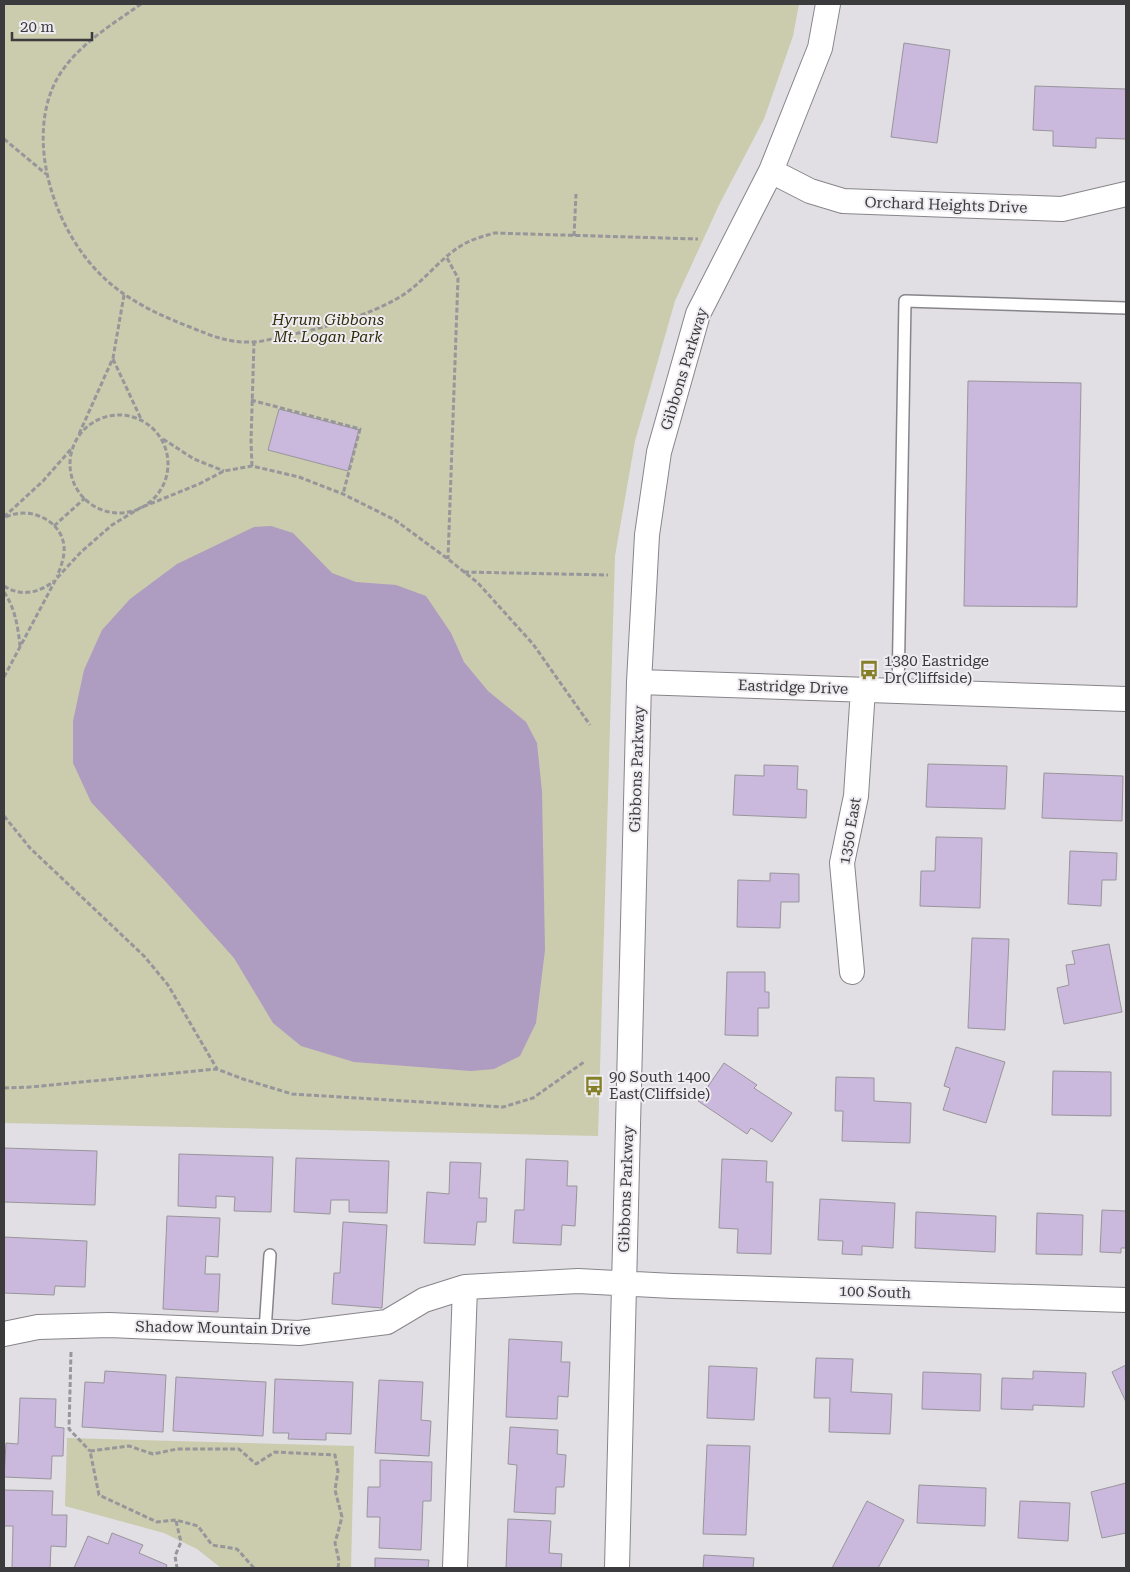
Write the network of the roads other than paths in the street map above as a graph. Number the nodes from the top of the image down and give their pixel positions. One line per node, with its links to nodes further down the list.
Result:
1 (828, 4): 2 (street, Gibbons Parkway)
2 (771, 170): 3 (street, Orchard Heights Drive); 5 (street, Gibbons Parkway)
3 (1126, 194)
4 (1126, 308): 7 (lane)
5 (639, 682): 6 (street, Eastridge Drive); 11 (street, Gibbons Parkway)
6 (863, 689): 7 (street, Eastridge Drive); 9 (street, 1350 East)
7 (898, 691): 8 (street, Eastridge Drive)
8 (1126, 699)
9 (852, 972)
10 (270, 1255): 14 (lane)
11 (623, 1284): 12 (street, Shadow Mountain Drive); 13 (street, 100 South); 17 (street, Gibbons Parkway)
12 (465, 1287): 14 (street, Shadow Mountain Drive); 16 (street)
13 (1126, 1300)
14 (265, 1331): 15 (street, Shadow Mountain Drive)
15 (4, 1334)
16 (455, 1568)
17 (617, 1568)

